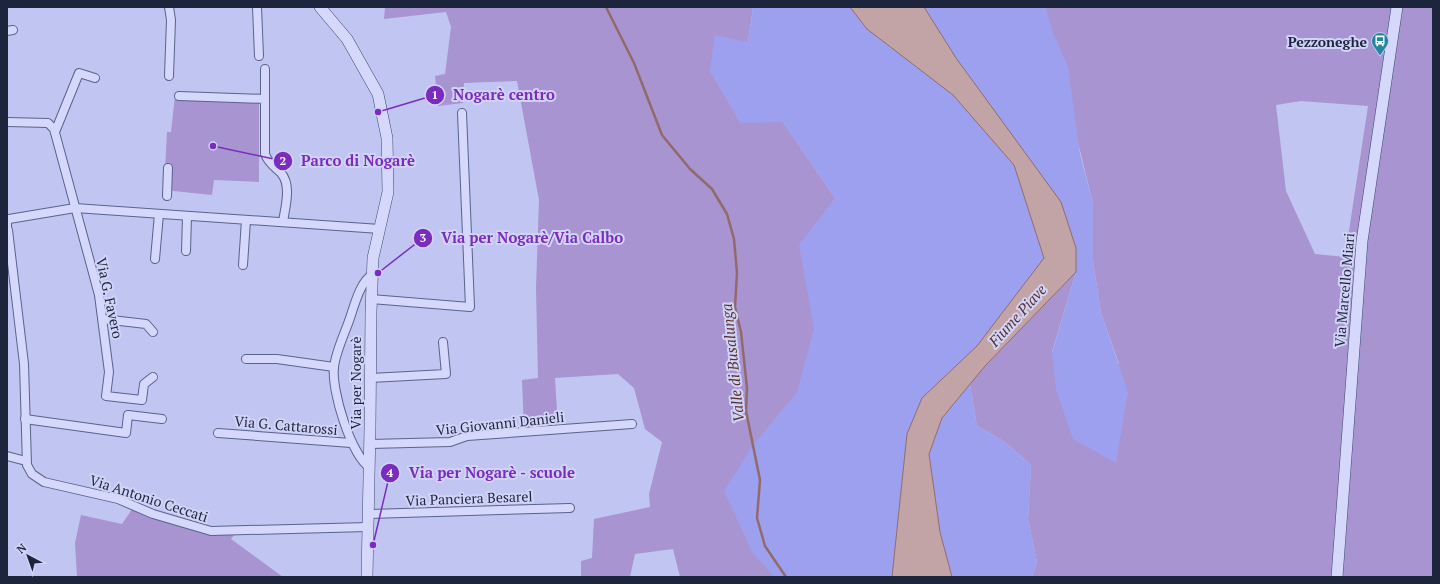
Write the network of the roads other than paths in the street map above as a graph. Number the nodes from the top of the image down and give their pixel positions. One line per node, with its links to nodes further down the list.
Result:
1 (169, 7): 8 (street)
2 (250, 7): 3 (street)
3 (256, 7): 6 (street)
4 (320, 7): 22 (street, Via per Nogarè)
5 (1397, 7): 49 (street, Via Marcello Miari)
6 (259, 56)
7 (265, 69): 11 (street)
8 (169, 76)
9 (95, 78): 14 (street)
10 (179, 96): 11 (street)
11 (265, 99): 21 (street)
12 (462, 113): 28 (street)
13 (7, 122): 14 (street)
14 (55, 132): 17 (street, Via G. Favero)
15 (168, 168): 16 (street)
16 (167, 196)
17 (75, 208): 18 (street); 23 (street); 29 (street, Via G. Favero)
18 (159, 214): 19 (street); 25 (street)
19 (187, 216): 20 (street); 24 (street)
20 (246, 220): 21 (street); 26 (street)
21 (283, 222): 22 (street)
22 (380, 229): 27 (street, Via per Nogarè)
23 (7, 230): 36 (street)
24 (186, 251)
25 (155, 259)
26 (243, 265)
27 (372, 275): 28 (street, Via per Nogarè); 33 (street, Via per Nogarè)
28 (371, 299): 35 (street, Via per Nogarè)
29 (103, 319): 30 (street); 34 (street, Via G. Favero)
30 (153, 332)
31 (443, 342): 35 (street)
32 (246, 359): 33 (street, Via per Nogarè)
33 (334, 367): 40 (street, Via per Nogarè)
34 (153, 377)
35 (370, 378): 41 (street, Via per Nogarè)
36 (25, 419): 37 (street); 43 (street)
37 (162, 419)
38 (632, 424): 41 (street, Via Giovanni Danieli)
39 (218, 433): 40 (street, Via G. Cattarossi)
40 (351, 443): 44 (street, Via per Nogarè)
41 (370, 444): 44 (street, Via per Nogarè)
42 (7, 456): 43 (street)
43 (26, 461): 47 (street, Via Antonio Ceccati)
44 (370, 468): 46 (street, Via per Nogarè)
45 (570, 508): 46 (street, Via Panciera Besarel)
46 (369, 514): 47 (street, Via per Nogarè)
47 (368, 527): 48 (street, Via per Nogarè)
48 (367, 577)
49 (1337, 577)

